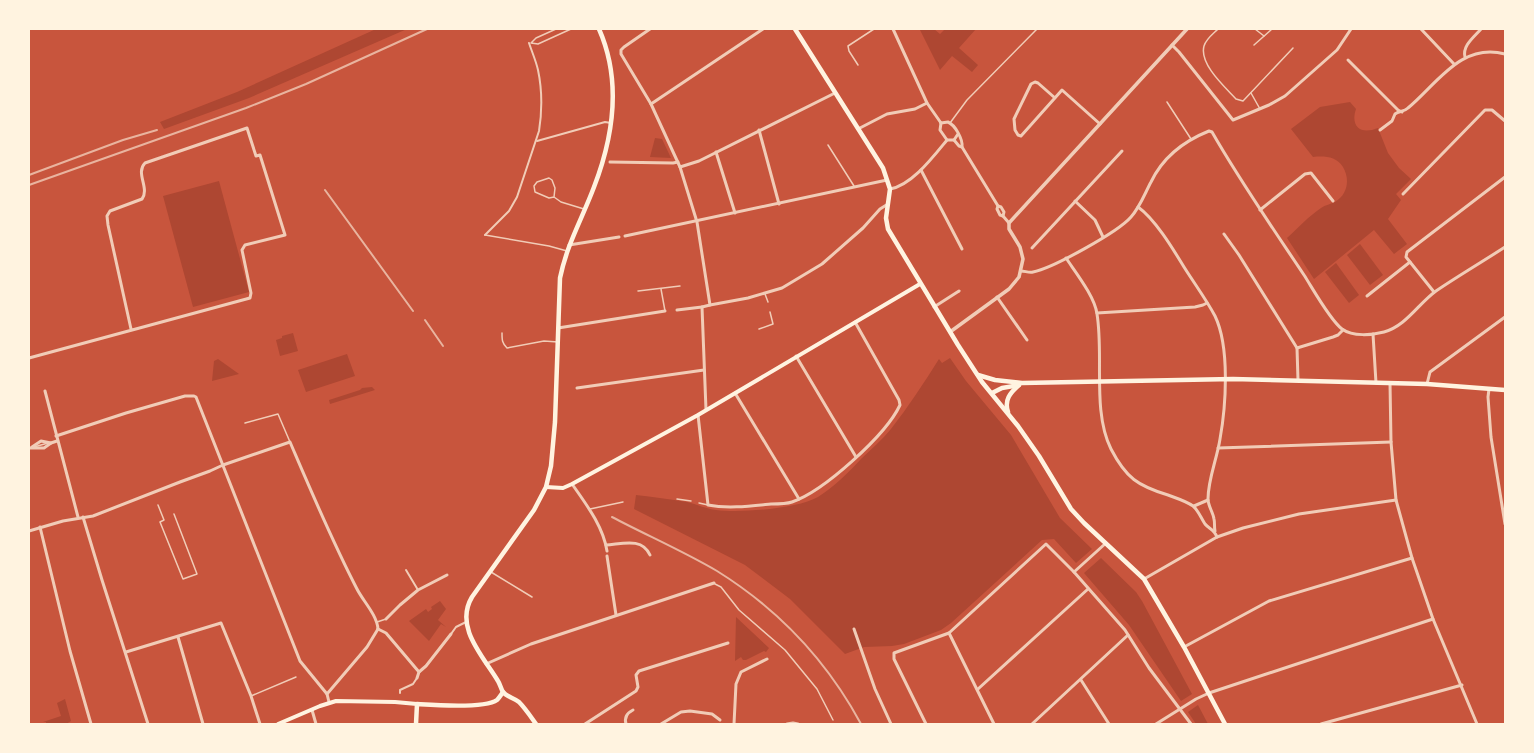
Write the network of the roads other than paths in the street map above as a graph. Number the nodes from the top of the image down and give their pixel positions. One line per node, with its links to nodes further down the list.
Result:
1 (556, 29): 2 (lane)
2 (572, 29)
3 (599, 29): 36 (main road)
4 (650, 29): 32 (street)
5 (763, 29): 32 (street)
6 (796, 29): 27 (main road)
7 (874, 29): 25 (lane)
8 (892, 29): 31 (street)
9 (1037, 29): 38 (lane)
10 (1187, 29): 19 (street)
11 (1218, 29): 28 (lane)
12 (1255, 29): 17 (lane)
13 (1272, 29): 17 (lane)
14 (1351, 29): 33 (street)
15 (1421, 29): 26 (street)
16 (1481, 29): 23 (street)
17 (1264, 36): 20 (lane)
18 (529, 43): 47 (street)
19 (1172, 45): 33 (street); 39 (street)
20 (1254, 45)
21 (1293, 48): 28 (lane)
22 (1505, 54): 23 (street)
23 (1465, 58): 26 (street)
24 (1348, 60): 34 (street)
25 (858, 64)
26 (1454, 64): 34 (street)
27 (835, 93): 40 (main road); 41 (street)
28 (1251, 93): 33 (lane)
29 (1055, 98): 29 (street); 39 (street)
30 (1167, 102): 44 (lane)
31 (927, 103): 37 (street); 40 (street)
32 (651, 104): 53 (street)
33 (1260, 109)
34 (1402, 112): 42 (street)
35 (1505, 120): 60 (street)
36 (612, 123): 47 (street); 67 (main road)
37 (941, 123): 38 (street); 45 (street)
38 (950, 123): 43 (street)
39 (1100, 124): 71 (street)
40 (858, 129): 57 (main road)
41 (759, 130): 51 (street); 64 (street)
42 (1380, 130)
43 (958, 134): 46 (street); 49 (street)
44 (1191, 139): 66 (street); 68 (street)
45 (947, 140): 46 (street); 55 (street)
46 (954, 140): 49 (street)
47 (537, 141): 73 (street)
48 (828, 145): 58 (lane)
49 (962, 147): 71 (street)
50 (1122, 151): 62 (street)
51 (716, 152): 54 (street); 69 (street)
52 (610, 162): 53 (street)
53 (678, 162): 54 (street)
54 (680, 168): 70 (street)
55 (921, 170): 59 (street); 80 (street)
56 (1505, 177): 83 (street)
57 (887, 180): 58 (street); 59 (main road)
58 (855, 188): 64 (street)
59 (890, 189): 65 (main road)
60 (1403, 194)
61 (554, 197): 61 (lane); 67 (lane)
62 (1075, 201): 75 (street); 79 (street)
63 (1333, 201): 68 (street)
64 (779, 204): 69 (street)
65 (888, 204): 85 (main road); 91 (street)
66 (1138, 207): 75 (street); 95 (street)
67 (584, 209): 77 (main road)
68 (1260, 210): 108 (street)
69 (735, 213): 70 (street)
70 (697, 222): 74 (street); 96 (street)
71 (1009, 223): 84 (street)
72 (1224, 234): 114 (street)
73 (485, 235): 81 (lane)
74 (625, 236)
75 (1103, 237): 82 (street)
76 (619, 238): 77 (street)
77 (569, 245): 81 (main road)
78 (1505, 247): 90 (street)
79 (1032, 248)
80 (962, 249)
81 (567, 251): 105 (main road)
82 (1066, 258): 84 (street); 102 (street)
83 (1410, 262): 90 (street); 92 (street)
84 (1021, 271): 93 (street)
85 (920, 284): 98 (main road); 104 (main road)
86 (680, 286): 87 (lane)
87 (661, 288): 88 (lane); 100 (lane)
88 (638, 291)
89 (959, 291): 98 (street)
90 (1434, 292): 111 (street)
91 (765, 294): 94 (lane); 96 (street)
92 (1367, 296)
93 (997, 297): 109 (street); 112 (street)
94 (768, 302)
95 (1207, 303): 102 (street); 119 (street)
96 (710, 305): 97 (street)
97 (702, 307): 99 (street); 117 (street)
98 (934, 307): 109 (main road)
99 (677, 310)
100 (665, 311): 105 (street)
101 (770, 312): 107 (lane)
102 (1097, 313): 121 (street)
103 (1505, 317): 125 (street)
104 (855, 322): 115 (main road); 143 (street)
105 (558, 328): 113 (main road)
106 (131, 329): 106 (street); 116 (street)
107 (759, 330)
108 (1343, 330): 111 (street); 114 (street)
109 (950, 332): 118 (main road)
110 (502, 333): 113 (lane)
111 (1373, 334): 122 (street)
112 (1027, 340)
113 (558, 342): 146 (main road)
114 (1298, 348): 120 (street)
115 (796, 356): 130 (main road); 143 (street)
116 (29, 358)
117 (704, 370): 126 (street); 132 (street)
118 (978, 375): 124 (main road); 131 (main road)
119 (1225, 379): 120 (main road); 121 (main road); 142 (street)
120 (1298, 380): 122 (main road)
121 (1100, 381): 124 (main road); 156 (street)
122 (1376, 383): 123 (main road)
123 (1390, 383): 125 (main road); 139 (street)
124 (1020, 384): 131 (main road); 133 (main road)
125 (1427, 384): 127 (main road)
126 (577, 388)
127 (1489, 389): 128 (main road); 161 (street)
128 (1505, 390)
129 (45, 391): 136 (street)
130 (736, 393): 132 (main road); 148 (street)
131 (992, 393): 133 (main road)
132 (706, 410): 134 (main road)
133 (1008, 414): 166 (main road)
134 (698, 415): 145 (main road); 155 (street)
135 (245, 423): 138 (lane)
136 (56, 436): 137 (street); 144 (street)
137 (57, 441): 140 (street); 159 (street)
138 (290, 442): 144 (street); 184 (street)
139 (1391, 442): 142 (street); 150 (street)
140 (51, 443): 141 (street); 141 (street)
141 (31, 448)
142 (1218, 448): 149 (street)
143 (856, 457): 148 (street)
144 (223, 465): 160 (street); 206 (street)
145 (572, 484): 146 (main road); 157 (street)
146 (546, 487): 173 (main road)
147 (677, 498): 151 (lane)
148 (799, 499): 155 (street)
149 (1208, 500): 156 (street); 164 (street)
150 (1396, 500): 165 (street); 171 (street)
151 (690, 501)
152 (623, 502): 157 (lane)
153 (699, 503): 155 (lane)
154 (158, 505): 158 (lane)
155 (708, 505)
156 (1194, 506): 164 (street)
157 (590, 509): 167 (street)
158 (174, 514)
159 (78, 517): 160 (street); 162 (street)
160 (83, 517): 194 (street)
161 (1505, 524)
162 (40, 527): 163 (street); 215 (street)
163 (29, 531)
164 (1215, 531): 165 (street)
165 (1217, 537): 176 (street)
166 (1106, 543): 174 (street); 176 (main road)
167 (606, 546): 168 (street); 169 (street)
168 (606, 551): 170 (lane)
169 (650, 555)
170 (607, 556): 181 (street)
171 (1412, 558): 183 (street); 193 (street)
172 (406, 570): 179 (street)
173 (491, 572): 180 (lane); 185 (main road)
174 (1074, 572): 178 (street); 188 (street)
175 (447, 575): 179 (street)
176 (1144, 579): 193 (main road)
177 (714, 583): 181 (street); 214 (lane)
178 (1088, 589): 190 (street); 202 (street)
179 (418, 590): 182 (street)
180 (532, 597)
181 (616, 615): 196 (street)
182 (386, 619): 184 (lane)
183 (1433, 619): 201 (street); 205 (street)
184 (377, 622): 186 (street)
185 (466, 622): 189 (street); 196 (main road)
186 (378, 629): 197 (street); 206 (street)
187 (854, 629): 229 (street)
188 (949, 633): 202 (street); 230 (street)
189 (451, 634): 197 (street)
190 (1128, 635): 200 (street); 210 (street)
191 (178, 637): 194 (street); 207 (street); 217 (street)
192 (728, 643): 223 (street)
193 (1184, 646): 205 (main road)
194 (126, 652): 216 (street)
195 (767, 659): 226 (street)
196 (486, 664): 203 (main road)
197 (419, 672): 199 (street)
198 (296, 677): 207 (lane)
199 (417, 678): 204 (street)
200 (1081, 680): 232 (street); 233 (street)
201 (1462, 685): 237 (street); 238 (street)
202 (978, 689): 231 (street)
203 (503, 692): 209 (main road); 222 (main road)
204 (400, 693)
205 (1209, 693): 210 (street); 236 (main road)
206 (327, 694): 208 (street)
207 (251, 696): 218 (street)
208 (329, 702): 209 (main road); 211 (main road)
209 (416, 704): 221 (main road)
210 (1179, 709): 234 (street); 235 (street)
211 (312, 710): 219 (main road); 220 (street)
212 (633, 710): 224 (street)
213 (720, 720): 225 (street)
214 (833, 720)
215 (91, 724)
216 (148, 724)
217 (203, 724)
218 (260, 724)
219 (278, 724)
220 (316, 724)
221 (416, 724)
222 (536, 724)
223 (585, 724)
224 (626, 724)
225 (661, 724)
226 (734, 724)
227 (787, 724): 228 (street)
228 (798, 724)
229 (891, 724)
230 (926, 724)
231 (994, 724)
232 (1032, 724)
233 (1109, 724)
234 (1156, 724)
235 (1191, 724)
236 (1225, 724)
237 (1321, 724)
238 (1477, 724)

